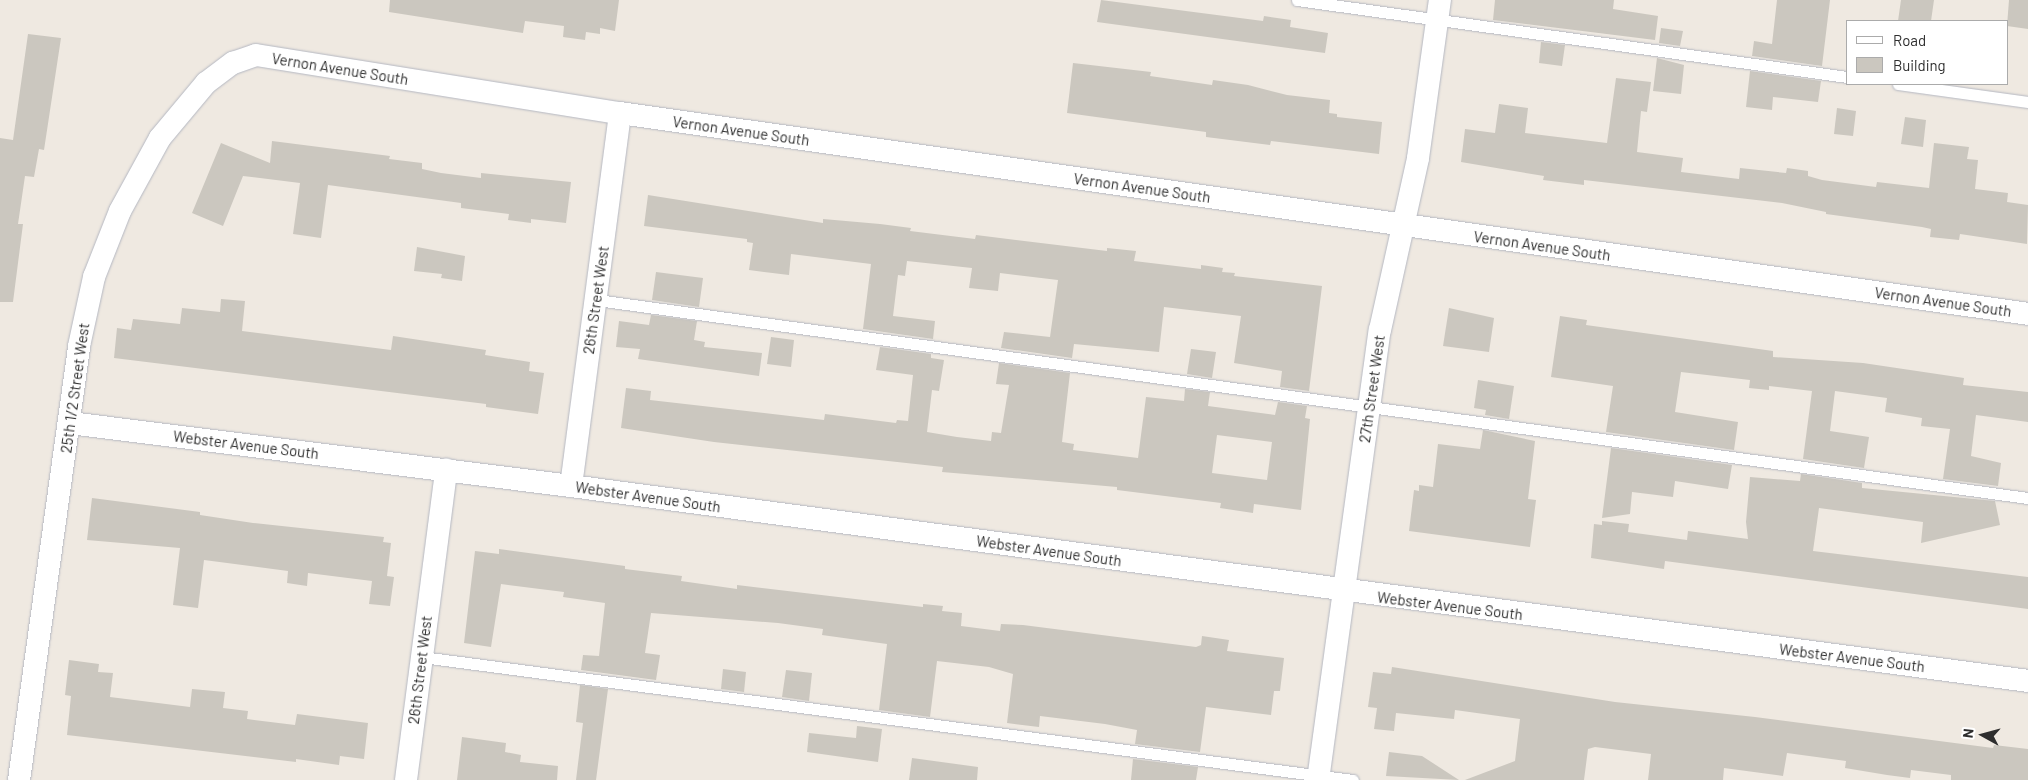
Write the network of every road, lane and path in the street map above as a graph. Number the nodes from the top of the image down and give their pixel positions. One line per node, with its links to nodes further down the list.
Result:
1 (1296, 0): 2 (lane)
2 (1438, 10): 4 (lane); 8 (street, 27th Street West)
3 (256, 55): 7 (street, Vernon Avenue South); 12 (street, 25th 1/2 Street West)
4 (1846, 76)
5 (1905, 85): 6 (lane)
6 (2028, 102)
7 (620, 113): 8 (street, Vernon Avenue South); 9 (street, 26th Street West)
8 (1402, 226): 10 (street, Vernon Avenue South); 11 (street, 27th Street West)
9 (597, 300): 11 (lane); 14 (street, 26th Street West)
10 (2028, 314)
11 (1369, 408): 15 (lane); 16 (street, 27th Street West)
12 (70, 423): 13 (street, Webster Avenue South); 20 (street, 25th 1/2 Street West)
13 (446, 470): 14 (street, Webster Avenue South); 17 (street, 26th Street West)
14 (571, 486): 16 (street, Webster Avenue South)
15 (2028, 498)
16 (1344, 592): 18 (street, Webster Avenue South); 19 (street, 27th Street West)
17 (422, 657): 19 (lane); 21 (street, 26th Street West)
18 (2028, 682)
19 (1318, 778): 22 (lane)
20 (19, 780)
21 (406, 780)
22 (1353, 780)

